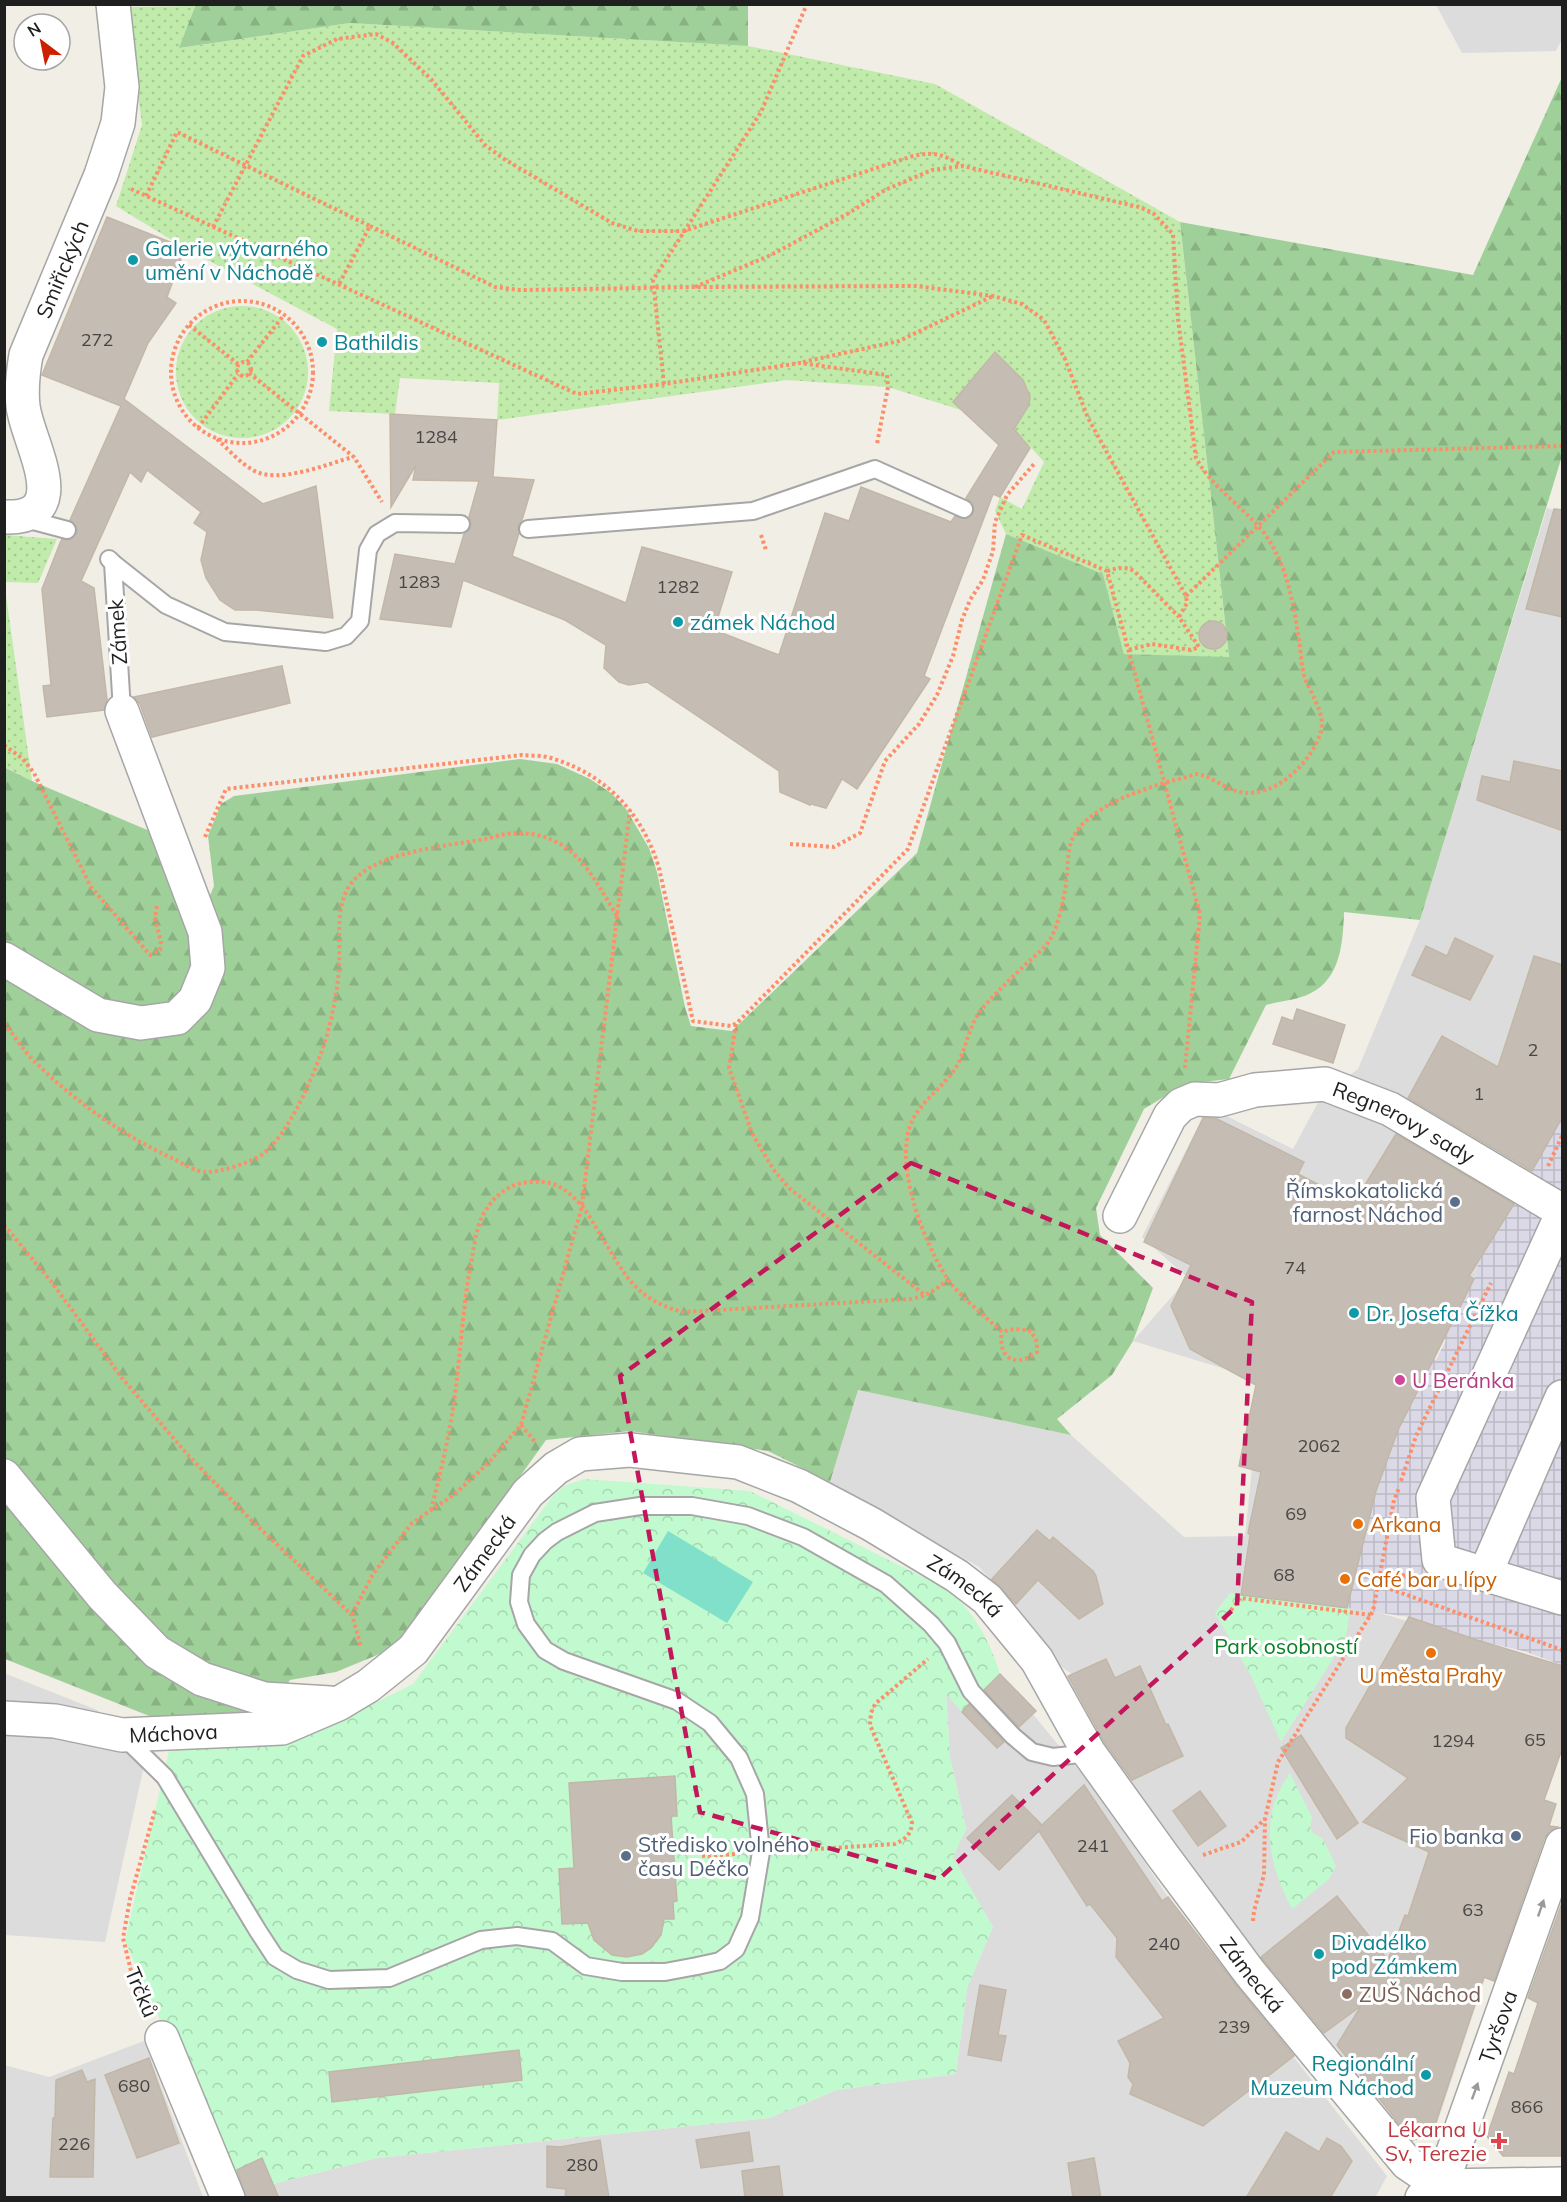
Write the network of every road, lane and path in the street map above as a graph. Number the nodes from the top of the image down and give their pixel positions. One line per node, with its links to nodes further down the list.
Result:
1 (113, 4): 5 (street, Smiřických)
2 (807, 4): 9 (path)
3 (244, 165): 6 (path); 7 (path); 8 (path); 9 (path)
4 (963, 166): 9 (path); 12 (path); 41 (path)
5 (101, 175): 6 (path); 30 (street, Smiřických)
6 (146, 196): 8 (path)
7 (370, 226): 10 (path); 11 (path)
8 (213, 227): 10 (path)
9 (684, 231): 11 (path)
10 (339, 284): 21 (path)
11 (654, 287): 12 (path); 21 (path)
12 (695, 287): 13 (path)
13 (993, 296): 17 (path); 36 (path)
14 (284, 315): 15 (path); 16 (path); 22 (path)
15 (189, 325): 18 (path); 23 (path)
16 (248, 362): 18 (path); 20 (path)
17 (800, 363): 21 (path); 25 (path)
18 (238, 364): 19 (path)
19 (238, 374): 20 (path); 23 (path)
20 (249, 374): 22 (path)
21 (664, 384)
22 (300, 414): 24 (path); 27 (path)
23 (198, 428): 24 (path)
24 (216, 438): 27 (path)
25 (877, 444)
26 (1563, 446): 36 (path, bridge)
27 (354, 457): 31 (path)
28 (1034, 464): 43 (path)
29 (964, 509): 34 (lane)
30 (11, 517): 33 (lane)
31 (395, 523): 32 (lane); 39 (lane, Zámek)
32 (461, 524)
33 (67, 530)
34 (528, 530)
35 (1107, 571): 37 (path); 38 (path); 49 (path)
36 (1186, 596): 37 (path)
37 (1179, 617): 38 (path)
38 (1128, 650): 41 (path)
39 (122, 711): 47 (street)
40 (4, 745): 45 (path)
41 (1164, 783): 50 (path); 55 (path)
42 (630, 809): 44 (path); 46 (path); 49 (path)
43 (790, 844)
44 (206, 846)
45 (158, 899)
46 (617, 916): 48 (path); 51 (path)
47 (4, 959)
48 (4, 1023)
49 (737, 1023): 56 (path)
50 (1181, 1105): 52 (street, Regnerovy sady); 53 (street)
51 (582, 1206): 56 (path); 60 (path); 60 (path)
52 (1563, 1212): 61 (street)
53 (1120, 1216)
54 (4, 1225): 60 (path)
55 (948, 1280): 56 (path); 57 (path)
56 (926, 1296)
57 (1002, 1332): 57 (path)
58 (1563, 1397): 61 (street)
59 (4, 1476): 67 (street)
60 (431, 1510)
61 (1485, 1574): 62 (street)
62 (1563, 1598)
63 (1371, 1615): 64 (path); 66 (path); 72 (path)
64 (1224, 1620)
65 (947, 1643): 70 (lane); 74 (path); 74 (lane)
66 (1563, 1650)
67 (338, 1704): 69 (street, Máchova); 70 (street, Zámecká)
68 (4, 1718): 69 (street, Máchova)
69 (122, 1735): 71 (lane)
70 (1089, 1753): 76 (street, Zámecká)
71 (165, 1777): 74 (lane); 78 (path, Trčků)
72 (1265, 1819): 76 (path); 77 (path)
73 (1563, 1845): 80 (street, Tyršova, one-way to 73)
74 (761, 1852): 75 (path)
75 (702, 1856)
76 (1163, 1857): 77 (street, Zámecká)
77 (1251, 1973): 80 (street, Zámecká)
78 (162, 2038): 81 (street, Trčků)
79 (1563, 2184): 80 (street)
80 (1432, 2192)
81 (228, 2198)

